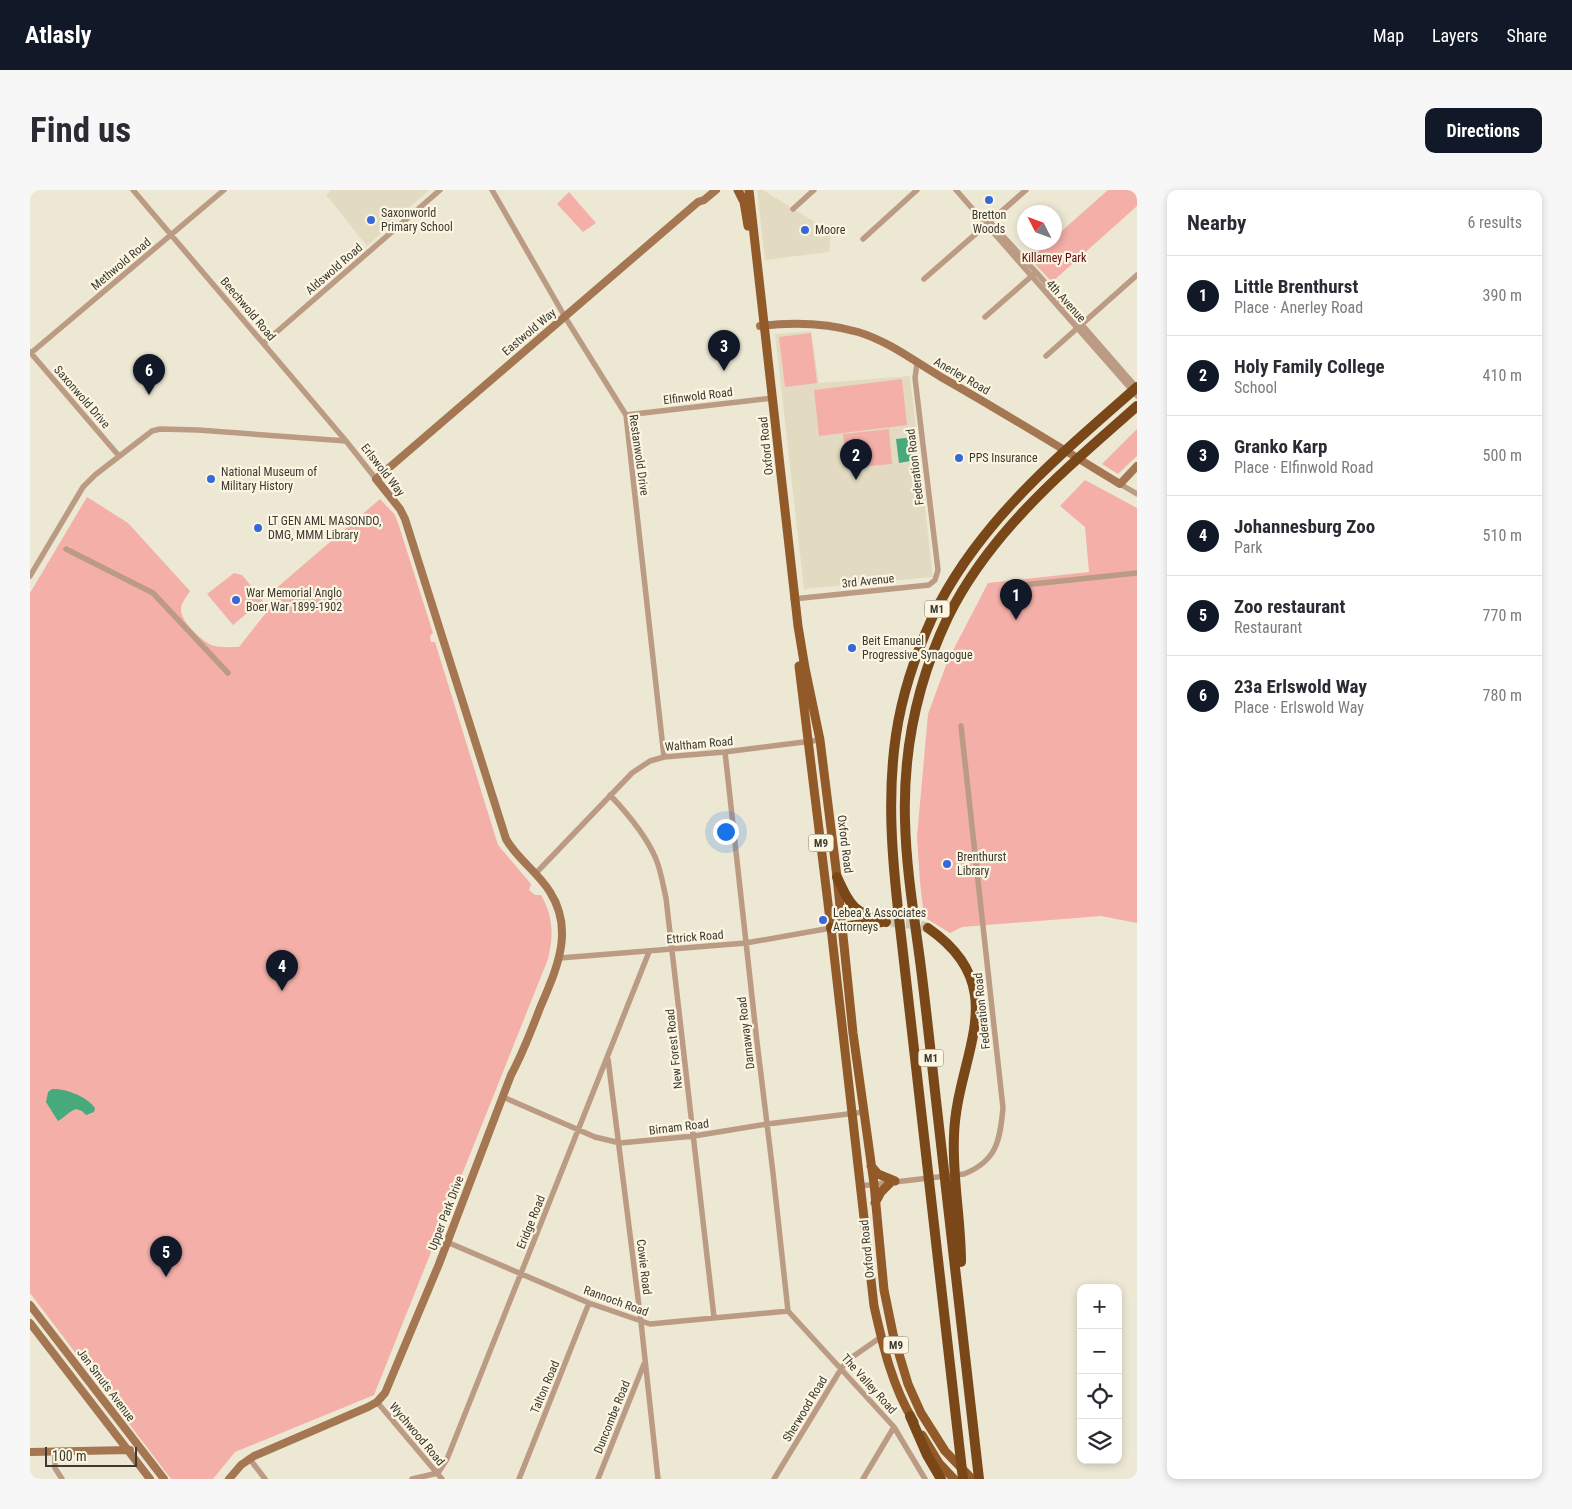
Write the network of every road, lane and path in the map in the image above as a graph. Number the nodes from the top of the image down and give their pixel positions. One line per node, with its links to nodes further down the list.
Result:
1 (133, 190): 16 (street, Beechwold Road)
2 (224, 190): 16 (street, Methwold Road)
3 (440, 190): 25 (street, Aldswold Road)
4 (492, 190): 21 (street, Restanwold Drive)
5 (708, 190): 13 (main road, Eastwold Way)
6 (716, 190): 13 (main road, Eastwold Way)
7 (738, 190): 23 (main road, Oxford Road / M9)
8 (749, 190): 23 (main road, Oxford Road / M9)
9 (814, 190): 14 (street)
10 (917, 190): 17 (street)
11 (956, 190): 15 (street, 4th Avenue)
12 (1026, 190): 15 (street)
13 (698, 202): 21 (main road, Eastwold Way)
14 (793, 209)
15 (988, 224): 18 (street, 4th Avenue); 20 (street)
16 (172, 234): 25 (street, Beechwold Road); 26 (street, Methwold Road)
17 (863, 239)
18 (1034, 274): 22 (street); 24 (street, 4th Avenue)
19 (1137, 275): 24 (street)
20 (924, 279)
21 (565, 317): 34 (street, Restanwold Drive); 38 (main road, Eastwold Way)
22 (984, 317)
23 (762, 326): 28 (main road, Anerley Road); 32 (main road, Oxford Road / M9)
24 (1079, 326): 27 (street); 29 (street, 4th Avenue)
25 (264, 343): 35 (street, Beechwold Road)
26 (30, 352): 36 (street, Saxonwold Drive)
27 (1046, 356)
28 (917, 363): 39 (main road, Anerley Road); 43 (street, Federation Road)
29 (1124, 378): 30 (street, 4th Avenue); 31 (street, 4th Avenue)
30 (1137, 388): 114 (highway, M1)
31 (1137, 396)
32 (771, 398): 34 (street, Elfinwold Road); 47 (main road, Oxford Road / M9)
33 (1137, 406): 75 (highway, M1)
34 (626, 415): 53 (street, Restanwold Drive)
35 (346, 441): 36 (street, Erlswold Way); 38 (street, Erlswold Way)
36 (120, 456): 42 (street, Erlswold Way)
37 (1137, 466): 39 (main road)
38 (376, 479): 55 (main road, Erlswold Way)
39 (1120, 484): 40 (street, Anerley Road)
40 (1137, 494)
41 (66, 549): 48 (street)
42 (32, 570): 45 (street, Erlswold Way)
43 (938, 570): 47 (street, 3rd Avenue)
44 (1137, 572): 46 (street)
45 (30, 576)
46 (1023, 585)
47 (793, 600): 50 (main road, Oxford Road / M9); 51 (main road, Oxford Road / M9)
48 (228, 673)
49 (961, 726): 72 (street, Federation Road)
50 (820, 740): 51 (street, Waltham Road); 56 (main road, Oxford Road / M9)
51 (809, 742): 52 (street, Waltham Road); 57 (main road, Oxford Road / M9)
52 (725, 752): 53 (street, Waltham Road); 59 (street, Darnaway Road)
53 (664, 757): 54 (street, Waltham Road)
54 (610, 795): 55 (street, Waltham Road); 60 (street, New Forest Road)
55 (536, 873): 62 (main road, Upper Park Drive)
56 (837, 877): 57 (main road, Oxford Road / M9); 57 (highway)
57 (836, 927): 59 (street, Ettrick Road); 65 (main road, Oxford Road / M9); 66 (main road, Oxford Road / M9)
58 (928, 928): 75 (highway)
59 (746, 942): 60 (street, Ettrick Road); 67 (street, Darnaway Road)
60 (673, 949): 61 (street, Ettrick Road); 69 (street, New Forest Road)
61 (649, 952): 62 (street, Ettrick Road); 63 (street, Eridge Road)
62 (560, 958): 64 (main road, Upper Park Drive)
63 (608, 1058): 68 (street, Eridge Road); 70 (street, Cowie Road)
64 (503, 1097): 68 (street, Birnam Road); 77 (main road, Upper Park Drive)
65 (864, 1112): 66 (street, Birnam Road); 71 (main road, Oxford Road / M9)
66 (852, 1114): 67 (street, Birnam Road); 74 (main road, Oxford Road / M9)
67 (767, 1124): 69 (street, Birnam Road); 81 (street, Darnaway Road)
68 (578, 1130): 70 (street, Birnam Road); 78 (street, Eridge Road)
69 (694, 1136): 70 (street, Birnam Road); 82 (street, New Forest Road)
70 (620, 1144): 83 (street, Cowie Road)
71 (871, 1166): 72 (main road); 73 (main road, Oxford Road / M9)
72 (893, 1182): 73 (street, Federation Road); 76 (main road)
73 (874, 1184): 74 (street, Federation Road); 76 (main road, Oxford Road / M9)
74 (860, 1186): 85 (main road, Oxford Road / M9)
75 (952, 1194): 116 (highway, M1)
76 (874, 1205): 115 (main road, Oxford Road / M9)
77 (447, 1242): 78 (street, Rannoch Road); 88 (main road, Upper Park Drive)
78 (521, 1273): 79 (street, Rannoch Road); 98 (street, Eridge Road)
79 (589, 1303): 83 (street, Rannoch Road); 106 (street, Talton Road)
80 (30, 1305): 92 (main road, Jan Smuts Avenue)
81 (788, 1311): 82 (street, Rannoch Road); 87 (street, The Valley Road)
82 (714, 1317): 83 (street, Rannoch Road)
83 (641, 1322): 86 (street, Cowie Road)
84 (30, 1323): 91 (main road, Jan Smuts Avenue)
85 (881, 1337): 87 (street, Sherwood Road); 89 (main road, Oxford Road / M9)
86 (645, 1362): 107 (street, Duncombe Road); 108 (street, Cowie Road)
87 (841, 1369): 90 (street, The Valley Road); 109 (street, Sherwood Road)
88 (377, 1402): 97 (main road); 98 (street, Wychwood Road)
89 (910, 1416): 112 (highway); 113 (main road, Oxford Road / M9)
90 (894, 1427): 110 (street); 111 (street, The Valley Road)
91 (117, 1436): 93 (main road, Jan Smuts Avenue); 94 (main road)
92 (139, 1448): 93 (main road); 101 (main road, Jan Smuts Avenue)
93 (128, 1450): 94 (main road); 100 (main road, Jan Smuts Avenue)
94 (110, 1451): 96 (main road)
95 (30, 1452): 96 (main road)
96 (55, 1452): 99 (street)
97 (249, 1458): 102 (main road); 103 (street)
98 (438, 1474): 104 (street); 105 (street, Wychwood Road)
99 (62, 1479)
100 (150, 1479)
101 (164, 1479)
102 (229, 1479)
103 (265, 1479)
104 (412, 1479)
105 (442, 1479)
106 (519, 1479)
107 (598, 1479)
108 (658, 1479)
109 (774, 1479)
110 (863, 1479)
111 (925, 1479)
112 (941, 1479)
113 (954, 1479)
114 (964, 1479)
115 (972, 1479)
116 (978, 1479)

